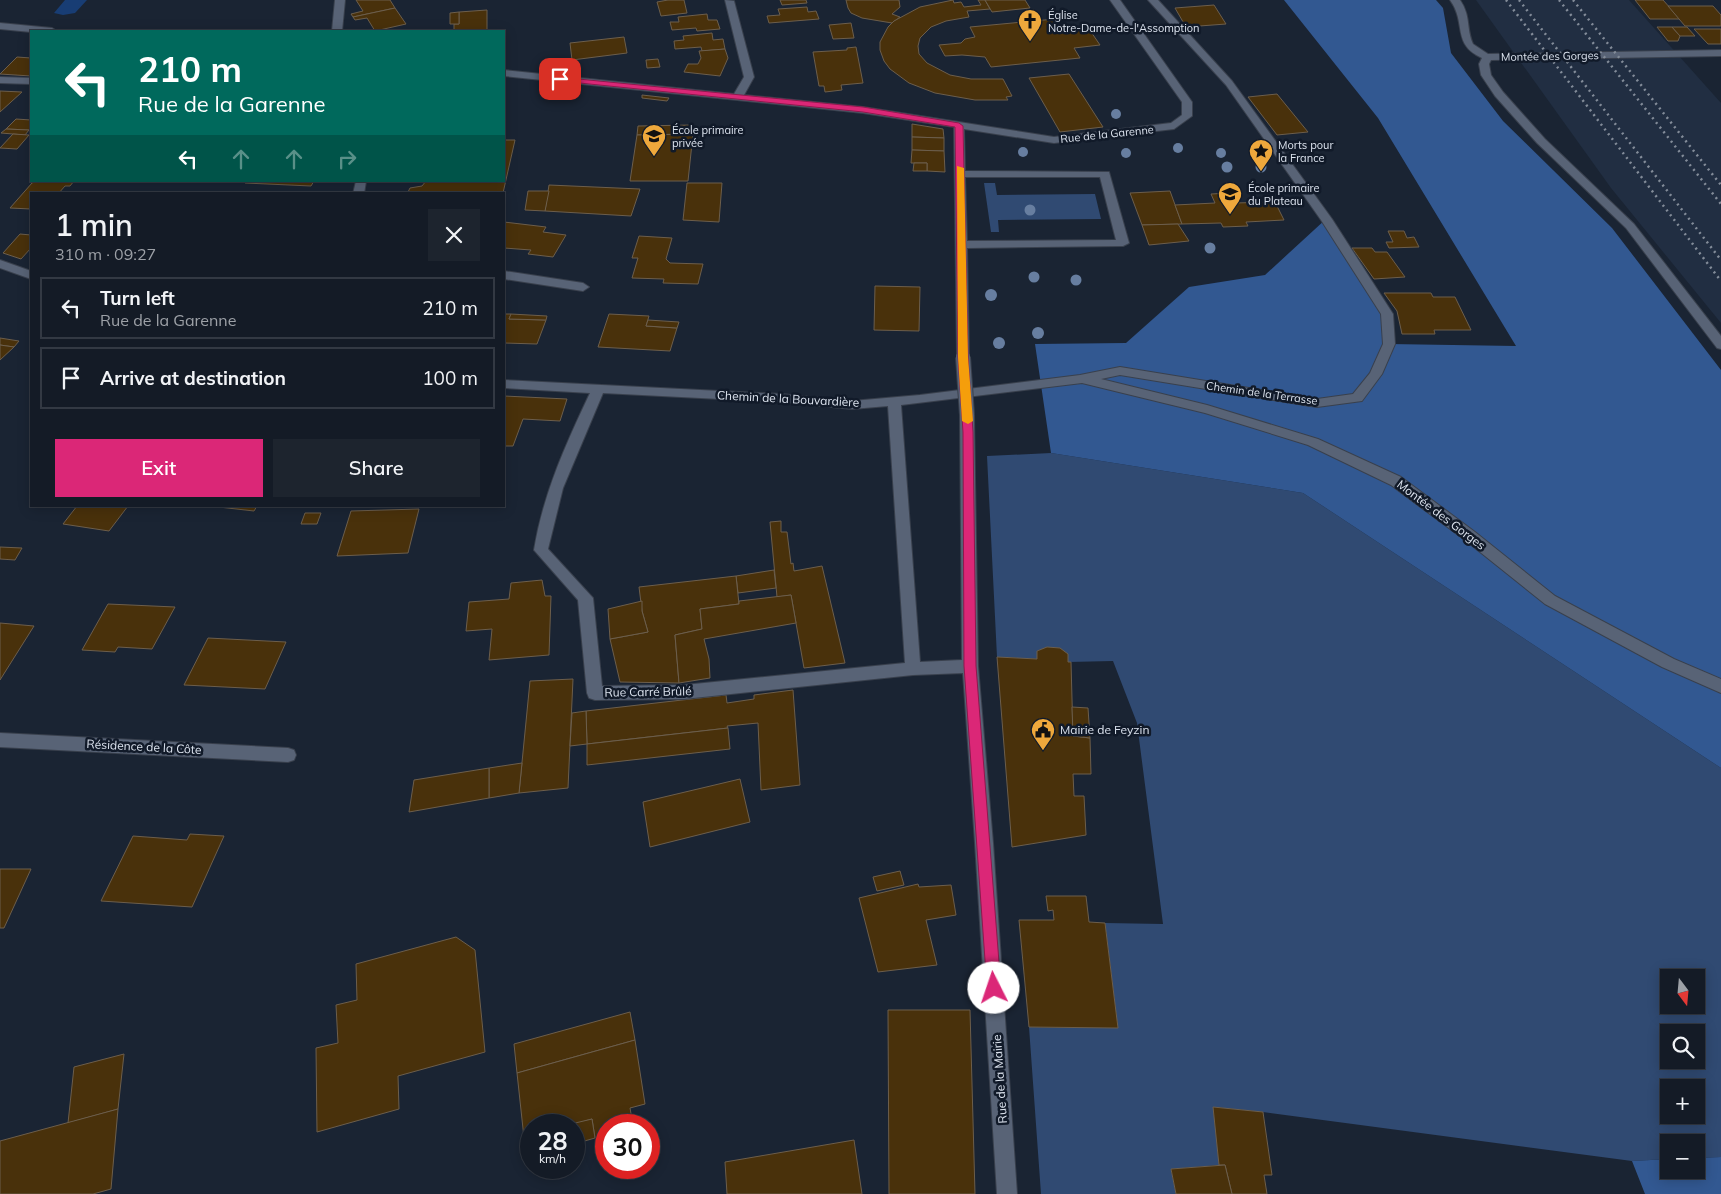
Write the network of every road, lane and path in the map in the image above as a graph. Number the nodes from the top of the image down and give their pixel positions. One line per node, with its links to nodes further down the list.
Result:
1 (340, 0): 8 (street)
2 (1115, 0): 15 (street, Rue de la Garenne)
3 (1154, 0): 23 (street, Chemin de la Terrasse)
4 (1455, 0): 10 (street)
5 (728, 1): 14 (street)
6 (0, 26): 7 (street)
7 (42, 30)
8 (337, 30)
9 (1721, 53): 10 (street, Montée des Gorges)
10 (1487, 57): 22 (street, Montée des Gorges)
11 (505, 73): 14 (street, Rue de la Garenne)
12 (0, 80): 13 (street)
13 (30, 82)
14 (738, 96): 15 (street, Rue de la Garenne)
15 (959, 126): 16 (street, Rue de la Mairie)
16 (960, 174): 17 (street, Rue de la Mairie); 17 (street)
17 (962, 245): 27 (street, Rue de la Mairie, bridge)
18 (0, 264): 19 (street)
19 (30, 275)
20 (505, 275): 21 (street)
21 (584, 287)
22 (1721, 345)
23 (1080, 379): 26 (street, Chemin de la Terrasse); 29 (street, Montée des Gorges)
24 (505, 384): 25 (street, Chemin de la Bouvardière)
25 (598, 390): 26 (street, Chemin de la Bouvardière); 28 (street, Rue Carré Brûlé)
26 (894, 402): 28 (street)
27 (970, 666): 28 (street, Rue Carré Brûlé); 32 (street, Rue de la Mairie)
28 (913, 669)
29 (1721, 686)
30 (0, 740): 31 (street, Résidence de la Côte)
31 (288, 755)
32 (1007, 1194)

